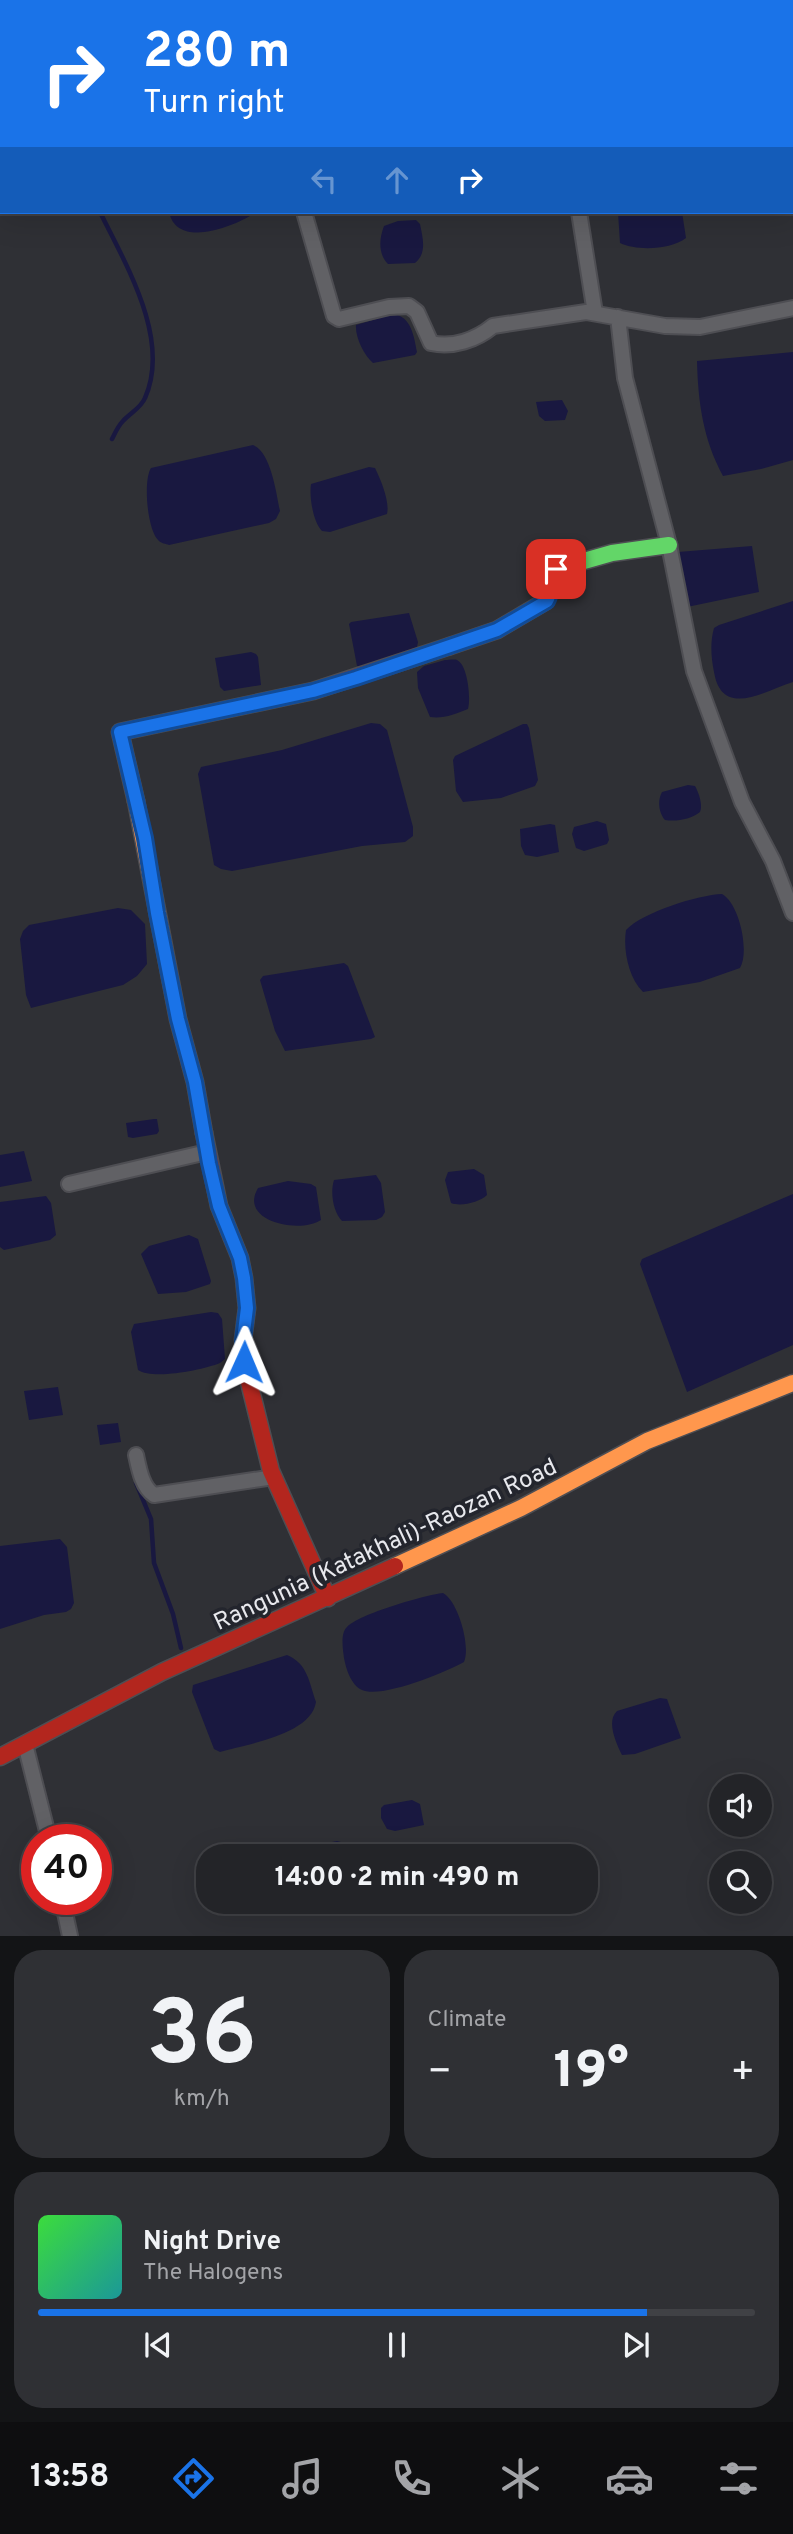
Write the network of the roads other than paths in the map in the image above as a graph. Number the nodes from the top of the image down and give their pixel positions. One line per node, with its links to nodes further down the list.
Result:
1 (305, 214): 4 (street)
2 (579, 214): 4 (street)
3 (793, 308): 5 (street)
4 (596, 313): 5 (street)
5 (618, 317): 6 (street)
6 (669, 545): 7 (street); 8 (street)
7 (793, 913)
8 (207, 1152): 9 (street); 12 (street)
9 (69, 1184)
10 (793, 1383): 13 (street, Rangunia (Katakhali)-Raozan Road)
11 (136, 1455): 12 (street)
12 (274, 1478): 13 (street)
13 (328, 1598): 14 (street, Rangunia (Katakhali)-Raozan Road)
14 (25, 1744): 15 (street, Rangunia (Katakhali)-Raozan Road); 16 (street)
15 (0, 1757)
16 (45, 1824)
17 (65, 1915): 18 (street)
18 (69, 1936)

